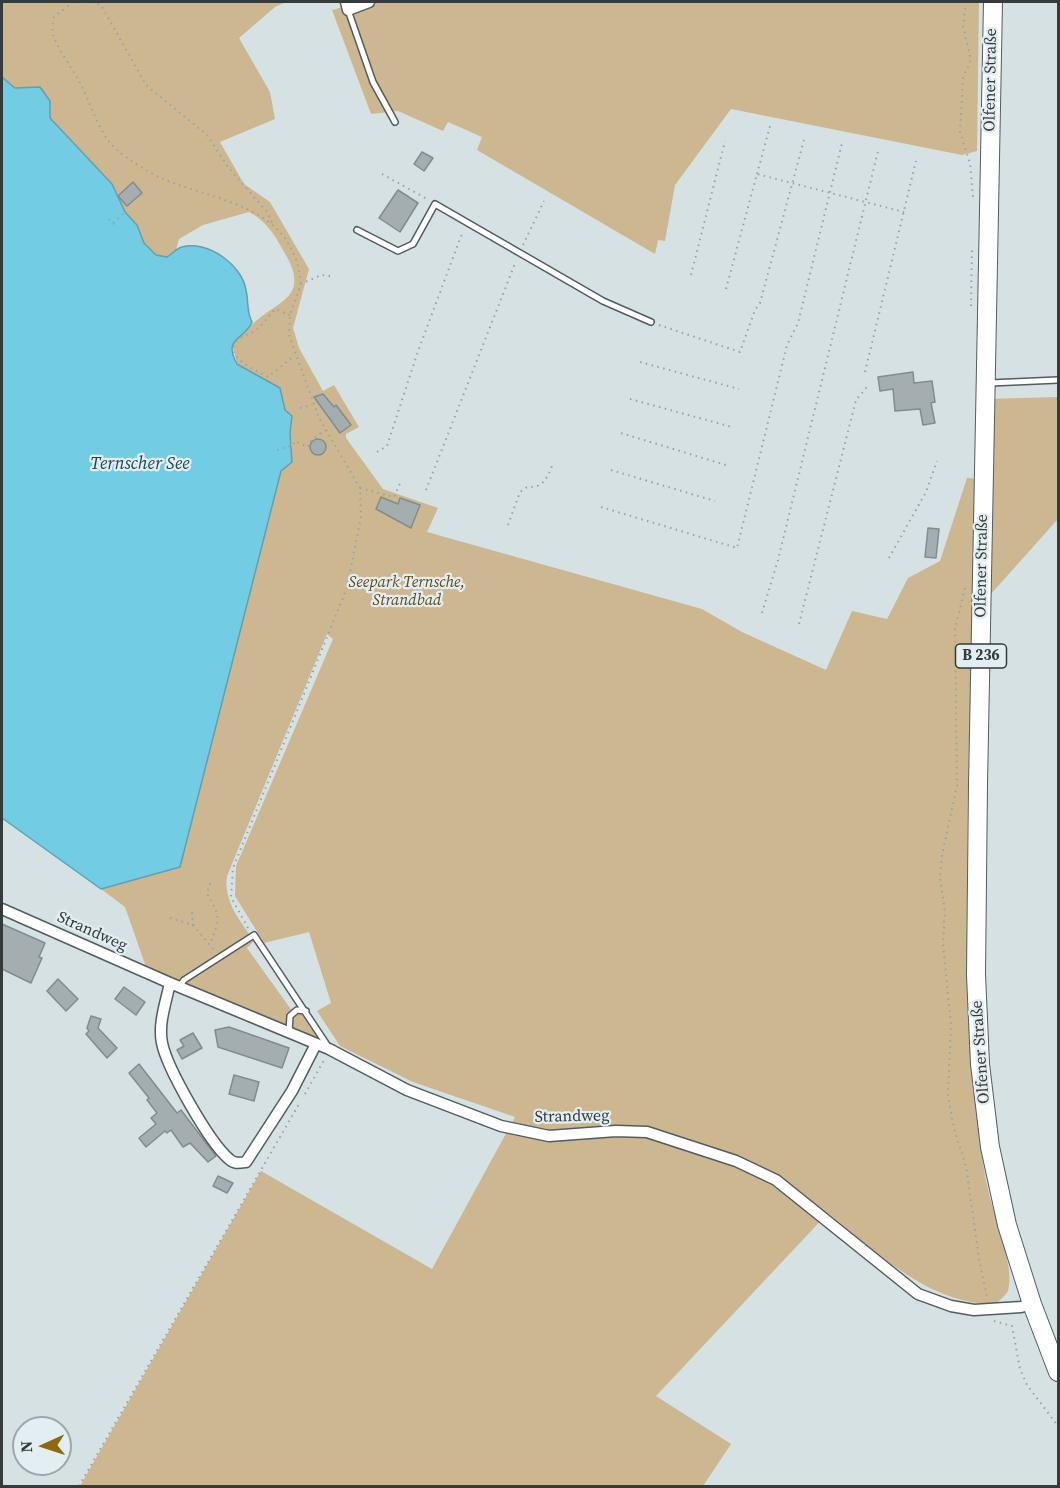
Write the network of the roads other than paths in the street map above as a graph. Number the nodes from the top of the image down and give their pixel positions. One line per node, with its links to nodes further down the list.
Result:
1 (369, 2): 3 (street)
2 (993, 2): 8 (main road, Olfener Straße / B 236)
3 (347, 6): 4 (lane)
4 (395, 122)
5 (357, 231): 6 (lane)
6 (651, 322)
7 (1059, 380): 8 (lane)
8 (986, 383): 15 (main road, Olfener Straße / B 236)
9 (2, 909): 10 (street, Strandweg)
10 (175, 985): 11 (lane); 12 (street, Strandweg); 13 (street)
11 (306, 1011): 12 (lane); 14 (lane)
12 (289, 1033): 13 (street, Strandweg)
13 (316, 1044): 14 (street, Strandweg)
14 (329, 1049): 15 (street, Strandweg)
15 (1032, 1304): 16 (main road, B 236)
16 (1059, 1372)

